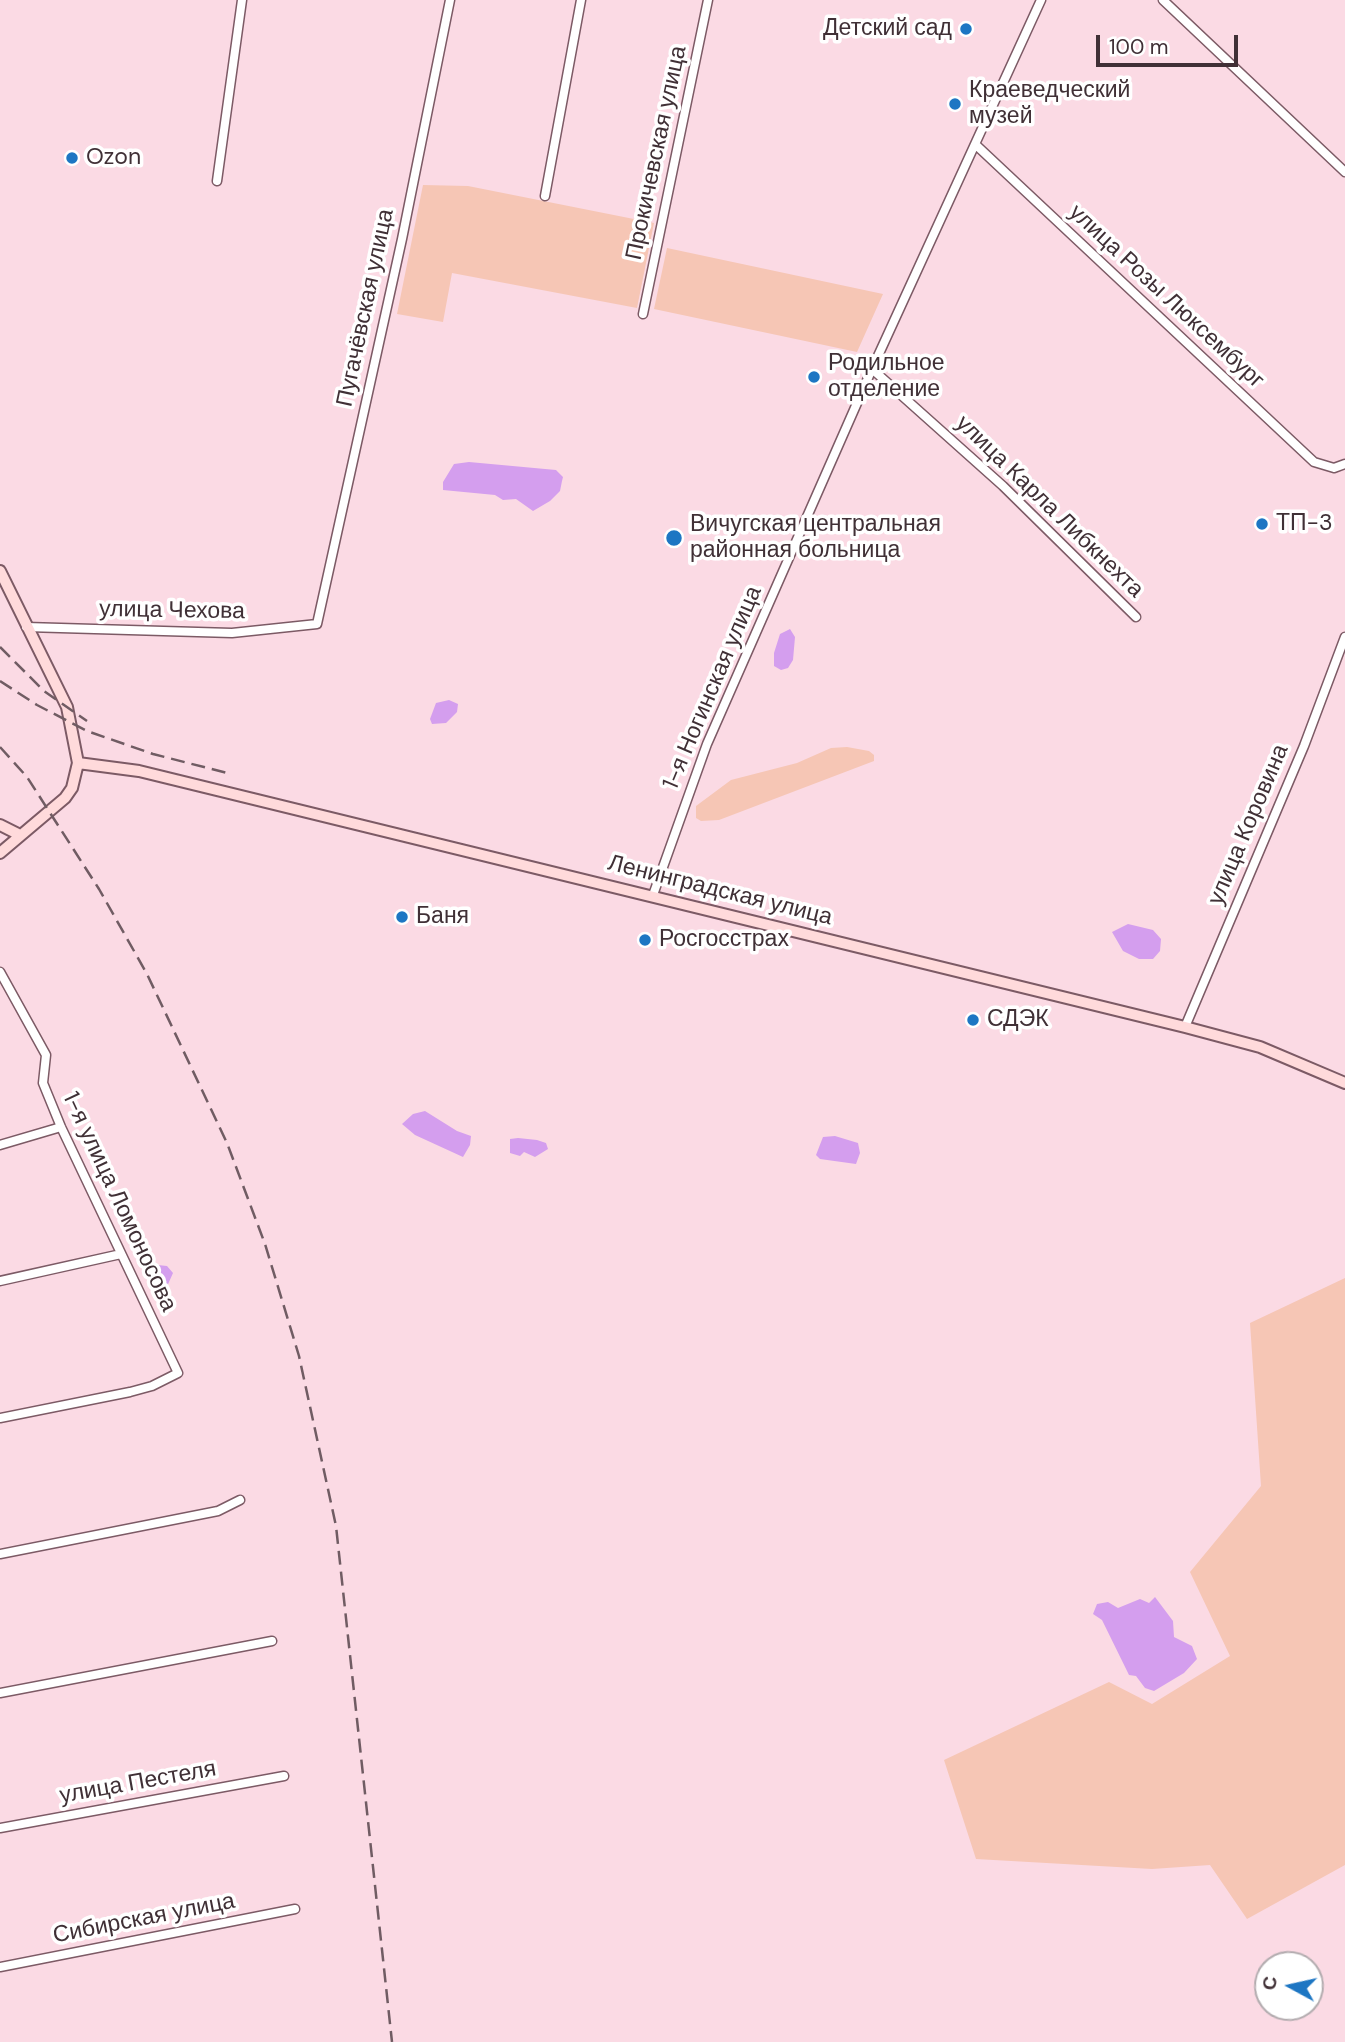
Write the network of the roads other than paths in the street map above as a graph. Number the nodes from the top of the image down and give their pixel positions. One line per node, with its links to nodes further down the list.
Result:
1 (242, 0): 9 (street)
2 (450, 0): 16 (street, Пугачёвская улица)
3 (581, 0): 10 (street)
4 (708, 0): 11 (street, Прокичевская улица)
5 (1041, 0): 7 (street, 1-я Ногинская улица)
6 (1163, 0): 8 (street)
7 (976, 145): 12 (street, 1-я Ногинская улица); 13 (street, улица Розы Люксембург)
8 (1345, 172)
9 (216, 181)
10 (545, 196)
11 (643, 314)
12 (872, 369): 15 (street, улица Карла Либкнехта); 23 (street, 1-я Ногинская улица)
13 (1345, 464)
14 (0, 571): 17 (main road)
15 (1136, 617)
16 (317, 624): 17 (street, улица Чехова)
17 (26, 627): 19 (main road)
18 (1345, 637): 25 (street, улица Коровина)
19 (78, 764): 21 (main road); 23 (main road, Ленинградская улица)
20 (0, 825): 21 (main road)
21 (20, 835): 22 (main road)
22 (0, 853)
23 (653, 895): 25 (main road, Ленинградская улица)
24 (0, 972): 27 (street, 1-я улица Ломоносова)
25 (1185, 1027): 26 (main road, Ленинградская улица)
26 (1345, 1083)
27 (61, 1127): 28 (street); 29 (street, 1-я улица Ломоносова)
28 (0, 1145)
29 (121, 1254): 30 (street); 31 (street, 1-я улица Ломоносова)
30 (0, 1281)
31 (0, 1418)
32 (240, 1500): 33 (street)
33 (0, 1554)
34 (272, 1641): 35 (street)
35 (0, 1693)
36 (284, 1776): 37 (street, улица Пестеля)
37 (0, 1828)
38 (295, 1909): 39 (street, Сибирская улица)
39 (0, 1967)

